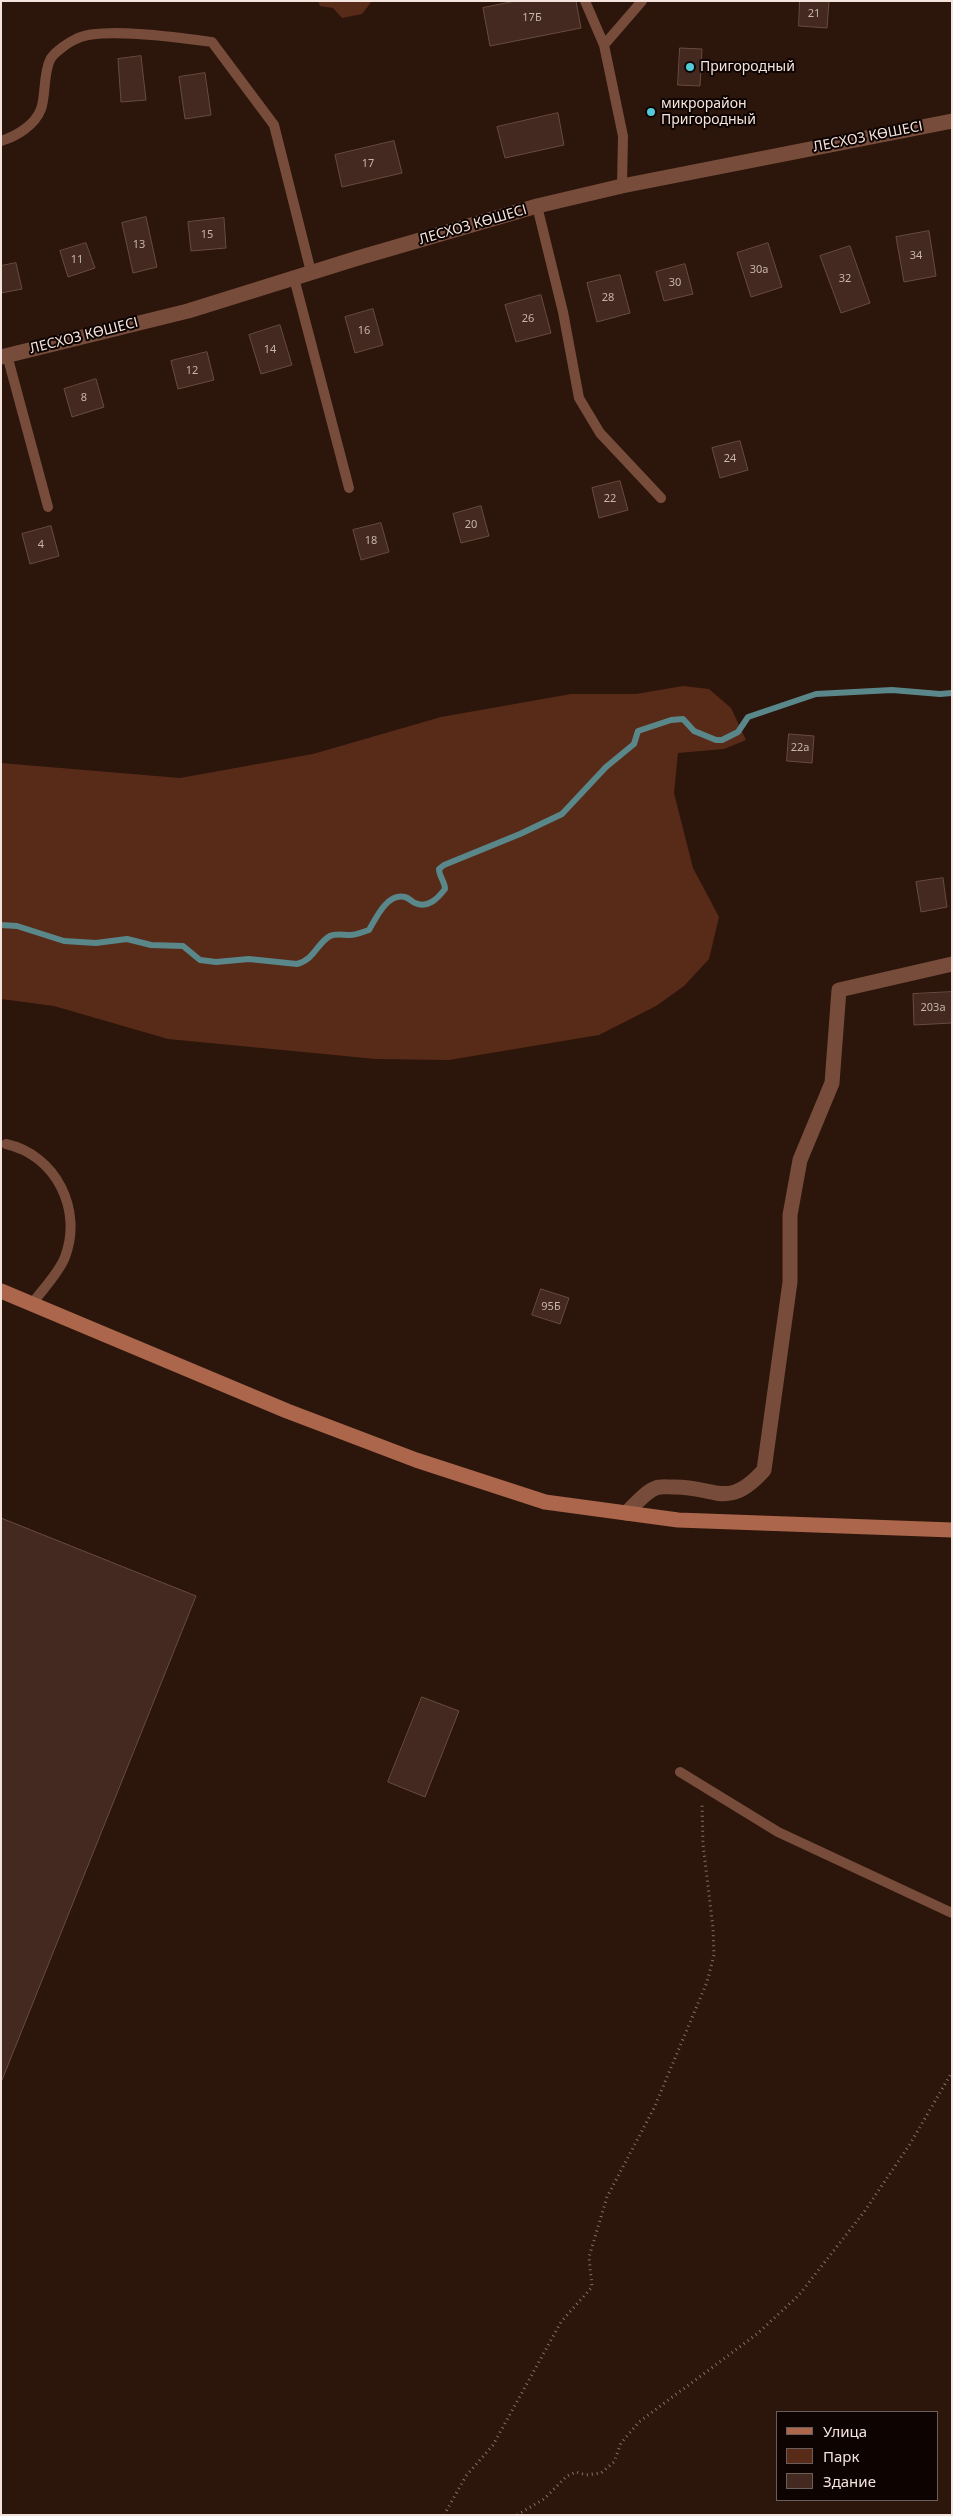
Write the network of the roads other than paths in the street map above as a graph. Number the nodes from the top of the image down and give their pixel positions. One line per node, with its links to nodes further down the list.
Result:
1 (585, 1): 3 (lane)
2 (642, 1): 3 (lane)
3 (604, 44): 6 (lane)
4 (952, 121): 6 (street, ЛЕСХОЗ КӨШЕСІ)
5 (1, 141): 8 (lane)
6 (622, 186): 7 (street, ЛЕСХОЗ КӨШЕСІ)
7 (537, 206): 8 (street, ЛЕСХОЗ КӨШЕСІ); 12 (lane)
8 (311, 272): 9 (street, ЛЕСХОЗ КӨШЕСІ)
9 (294, 278): 10 (street, ЛЕСХОЗ КӨШЕСІ); 11 (lane)
10 (4, 356): 13 (lane)
11 (350, 488)
12 (661, 498)
13 (48, 507)
14 (952, 964): 18 (street)
15 (6, 1144): 17 (lane)
16 (1, 1291): 17 (street)
17 (32, 1304): 18 (street)
18 (626, 1513): 19 (street)
19 (952, 1530)
20 (680, 1772): 21 (lane)
21 (952, 1913)

